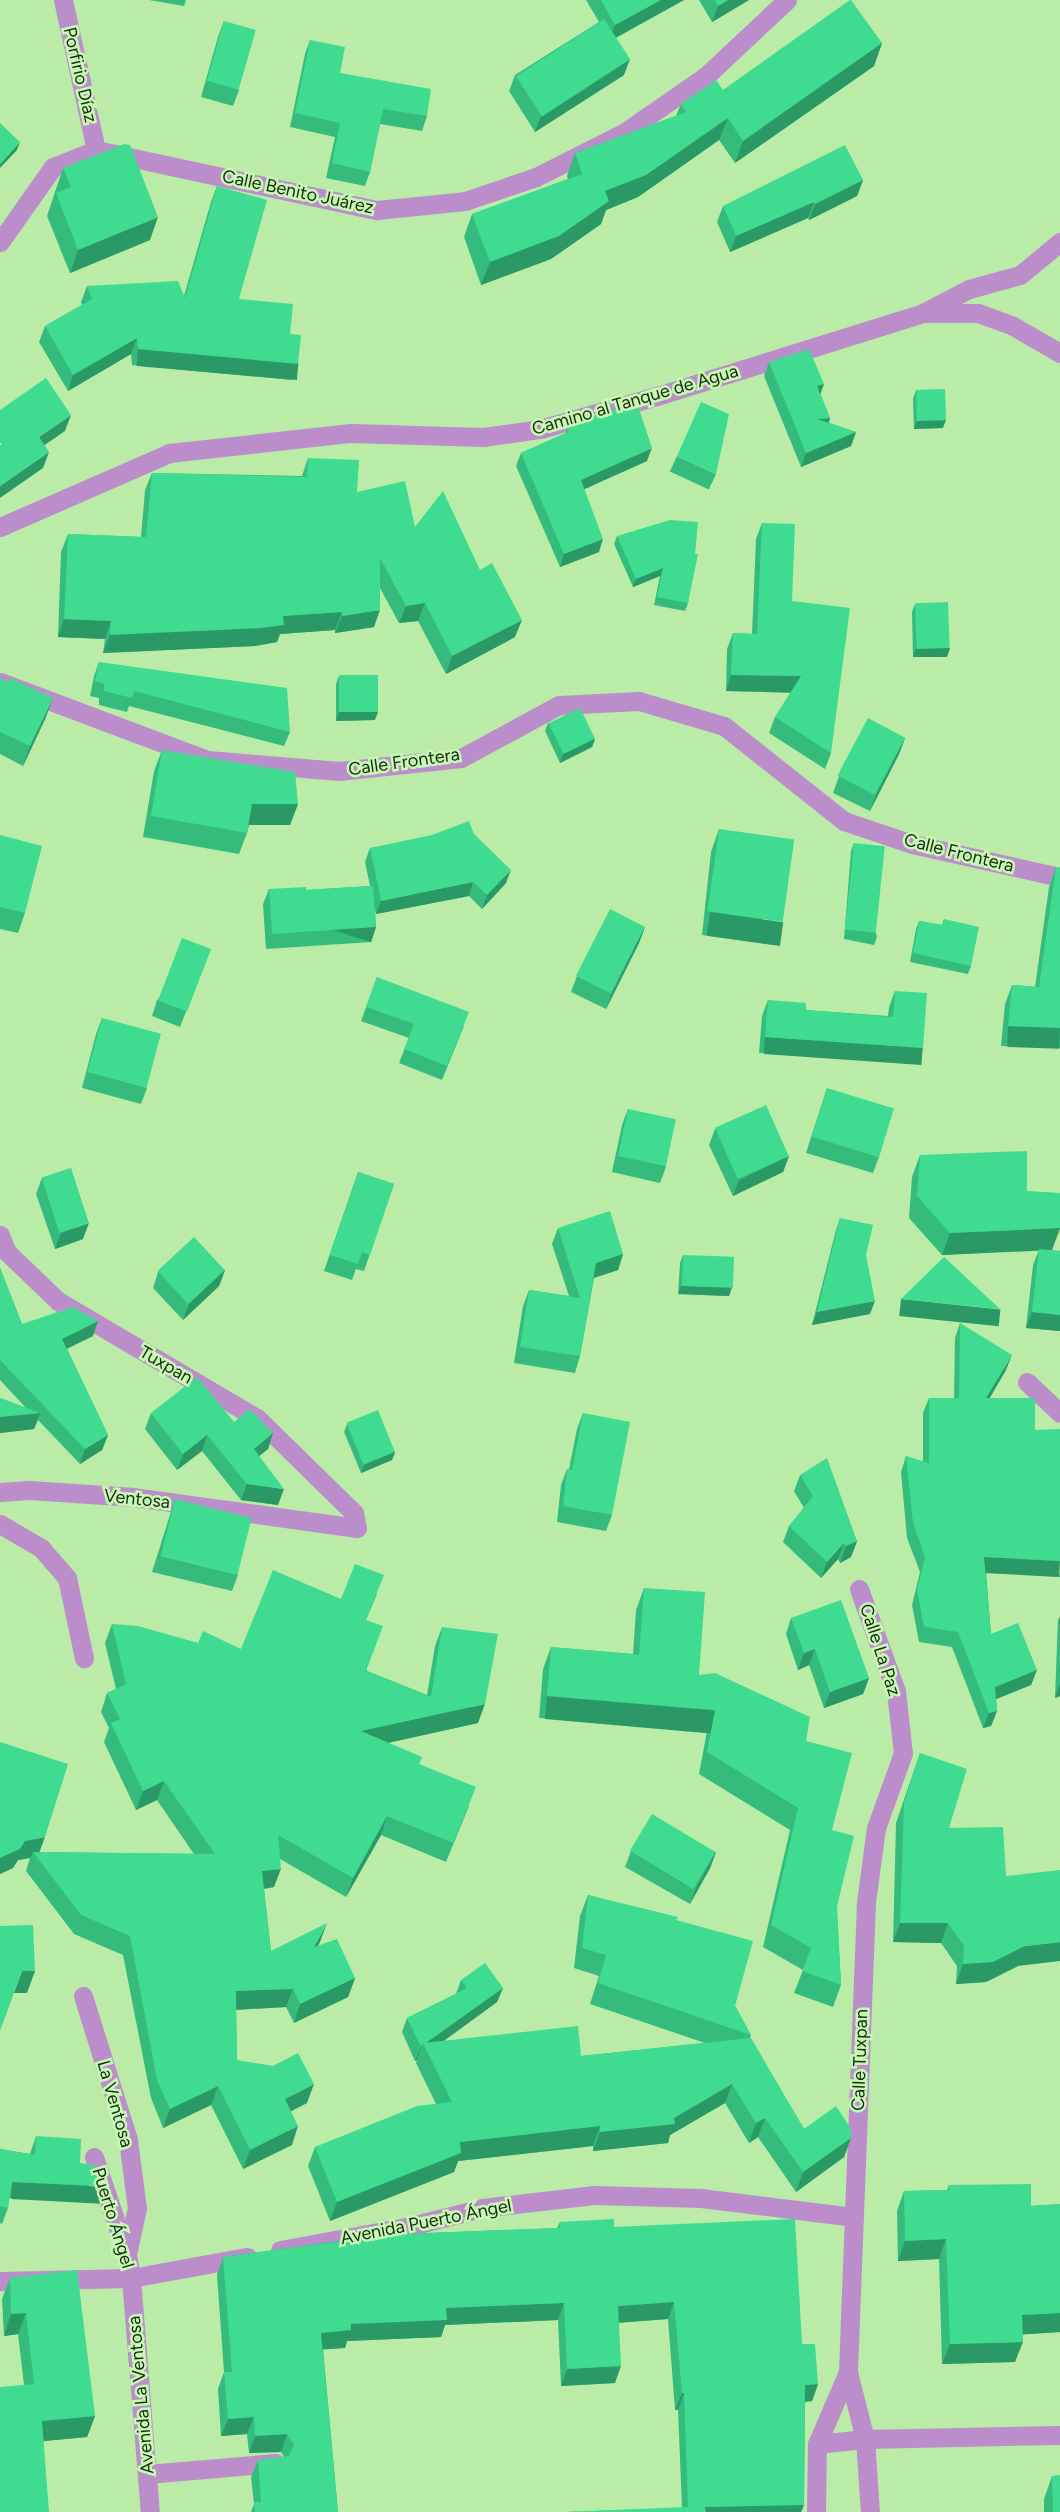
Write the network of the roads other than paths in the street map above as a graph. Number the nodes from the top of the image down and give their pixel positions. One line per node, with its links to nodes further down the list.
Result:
1 (63, 0): 3 (street, Porfirio Díaz)
2 (787, 0): 3 (street, Calle Benito Juárez)
3 (96, 150): 4 (street)
4 (0, 242)
5 (1060, 242): 6 (street)
6 (923, 313): 7 (street, Camino al Tanque de Agua); 8 (street, Camino al Tanque de Agua)
7 (1060, 352)
8 (0, 527)
9 (0, 682): 10 (street, Calle Frontera)
10 (1060, 877)
11 (0, 1235): 16 (street, Tuxpan)
12 (1027, 1382): 13 (street)
13 (1060, 1413)
14 (0, 1492): 16 (street, Ventosa)
15 (0, 1524): 18 (street)
16 (357, 1528)
17 (859, 1589): 19 (street, Calle La Paz)
18 (84, 1658)
19 (903, 1753): 22 (street, Calle Tuxpan)
20 (83, 1996): 23 (street, La Ventosa)
21 (94, 2157): 23 (street, Puerto Ángel)
22 (854, 2217): 24 (street, Avenida Puerto Ángel); 26 (street, Calle Tuxpan)
23 (127, 2255): 24 (street, Puerto Ángel)
24 (131, 2278): 25 (street, Avenida Puerto Ángel); 31 (street, Avenida La Ventosa)
25 (0, 2281)
26 (848, 2372): 28 (street, Calle Tuxpan); 29 (street, Calle Tuxpan)
27 (1060, 2435): 28 (street)
28 (865, 2439): 29 (street); 34 (street, Calle Tuxpan)
29 (817, 2444): 33 (street, Calle Tuxpan)
30 (276, 2462): 31 (street)
31 (147, 2474): 32 (street, Avenida La Ventosa)
32 (150, 2512)
33 (816, 2512)
34 (870, 2512)

